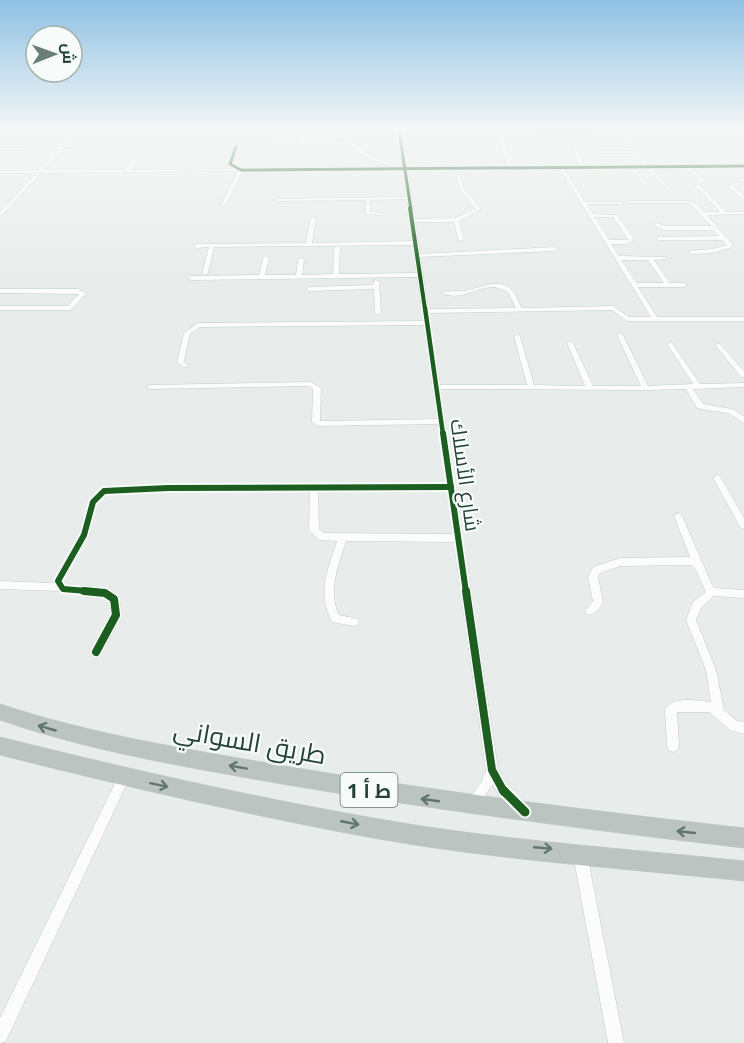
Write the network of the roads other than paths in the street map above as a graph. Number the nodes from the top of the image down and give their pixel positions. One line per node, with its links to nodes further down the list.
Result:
1 (34, 179): 19 (street)
2 (237, 179): 23 (street)
3 (404, 179): 14 (street, شارع الأسلاك)
4 (459, 179): 33 (street)
5 (569, 179): 21 (street)
6 (641, 179): 10 (street)
7 (659, 179): 13 (street)
8 (700, 179): 9 (street)
9 (703, 182)
10 (645, 184)
11 (698, 186): 24 (street)
12 (731, 186): 16 (street)
13 (668, 189)
14 (409, 198): 15 (street); 32 (street, شارع الأسلاك)
15 (368, 199): 17 (street); 26 (street)
16 (744, 199)
17 (276, 200)
18 (0, 201): 19 (street)
19 (13, 201): 28 (street)
20 (628, 202): 27 (street)
21 (584, 203): 22 (street); 29 (street)
22 (621, 203)
23 (223, 205)
24 (724, 213): 25 (street); 27 (street)
25 (742, 213): 30 (street)
26 (380, 214)
27 (703, 214): 35 (street)
28 (0, 215)
29 (591, 215): 39 (street); 39 (street)
30 (744, 218)
31 (313, 219): 41 (street)
32 (412, 220): 33 (street); 40 (street, شارع الأسلاك)
33 (456, 220): 38 (street)
34 (657, 225): 35 (street)
35 (716, 228): 36 (street)
36 (725, 238): 37 (street); 46 (street)
37 (659, 239)
38 (461, 240)
39 (608, 242): 49 (street)
40 (415, 243): 41 (street); 47 (street, شارع الأسلاك)
41 (309, 244): 43 (street)
42 (196, 246): 43 (street)
43 (212, 246): 53 (street)
44 (337, 248): 58 (street)
45 (555, 249): 47 (street)
46 (692, 252)
47 (417, 256): 55 (street, شارع الأسلاك)
48 (266, 258): 56 (street)
49 (618, 258): 50 (street); 60 (street)
50 (650, 258): 51 (street); 61 (street)
51 (664, 258)
52 (301, 261): 57 (street)
53 (205, 273)
54 (376, 275): 55 (street); 58 (street); 63 (street)
55 (420, 275): 69 (street, شارع الأسلاك)
56 (262, 276): 57 (street); 59 (street)
57 (299, 276): 58 (street)
58 (336, 276)
59 (191, 278)
60 (634, 285): 61 (street); 71 (street)
61 (668, 285): 62 (street)
62 (684, 285)
63 (376, 286): 64 (street); 70 (street)
64 (309, 289)
65 (0, 291): 67 (street)
66 (444, 293): 68 (street)
67 (0, 308)
68 (520, 310): 69 (street); 71 (street)
69 (426, 311): 73 (street, شارع الأسلاك)
70 (378, 314)
71 (655, 319): 72 (street)
72 (744, 320)
73 (429, 323): 79 (street); 83 (street, شارع الأسلاك)
74 (620, 335): 88 (street)
75 (517, 336): 86 (street)
76 (570, 343): 87 (street)
77 (670, 344): 85 (street)
78 (718, 345): 80 (street)
79 (185, 366)
80 (744, 375)
81 (744, 385): 85 (street)
82 (150, 387): 90 (street)
83 (437, 387): 86 (street); 90 (street, شارع الأسلاك)
84 (688, 387): 85 (street); 88 (street); 89 (street)
85 (698, 387)
86 (531, 388): 87 (street)
87 (590, 388): 88 (street)
88 (646, 388)
89 (744, 421)
90 (442, 422): 93 (street, شارع الأسلاك)
91 (717, 477): 95 (street)
92 (314, 487): 93 (street); 96 (street); 100 (street)
93 (451, 487): 97 (street, شارع الأسلاك)
94 (678, 516): 98 (street)
95 (744, 526)
96 (342, 538): 97 (street); 104 (street)
97 (458, 538): 111 (street, شارع الأسلاك)
98 (697, 563): 101 (street); 103 (street)
99 (0, 585): 100 (street)
100 (60, 587): 105 (street)
101 (712, 592): 102 (street); 106 (street)
102 (744, 594)
103 (590, 611)
104 (354, 622)
105 (96, 652)
106 (718, 711): 108 (street); 110 (street)
107 (0, 712): 113 (highway, طريق السواني / ط أ 1, one-way to 107)
108 (744, 728)
109 (0, 746): 112 (highway, ط أ 1)
110 (672, 746)
111 (492, 770): 113 (street); 114 (street, شارع الأسلاك)
112 (124, 777): 116 (highway, ط أ 1, one-way to 116); 118 (street)
113 (471, 806): 114 (highway, طريق السواني / ط أ 1)
114 (525, 812): 115 (highway, طريق السواني / ط أ 1, one-way to 114)
115 (744, 838)
116 (580, 852): 117 (highway, ط أ 1); 119 (street)
117 (744, 871)
118 (0, 1035)
119 (616, 1043)

